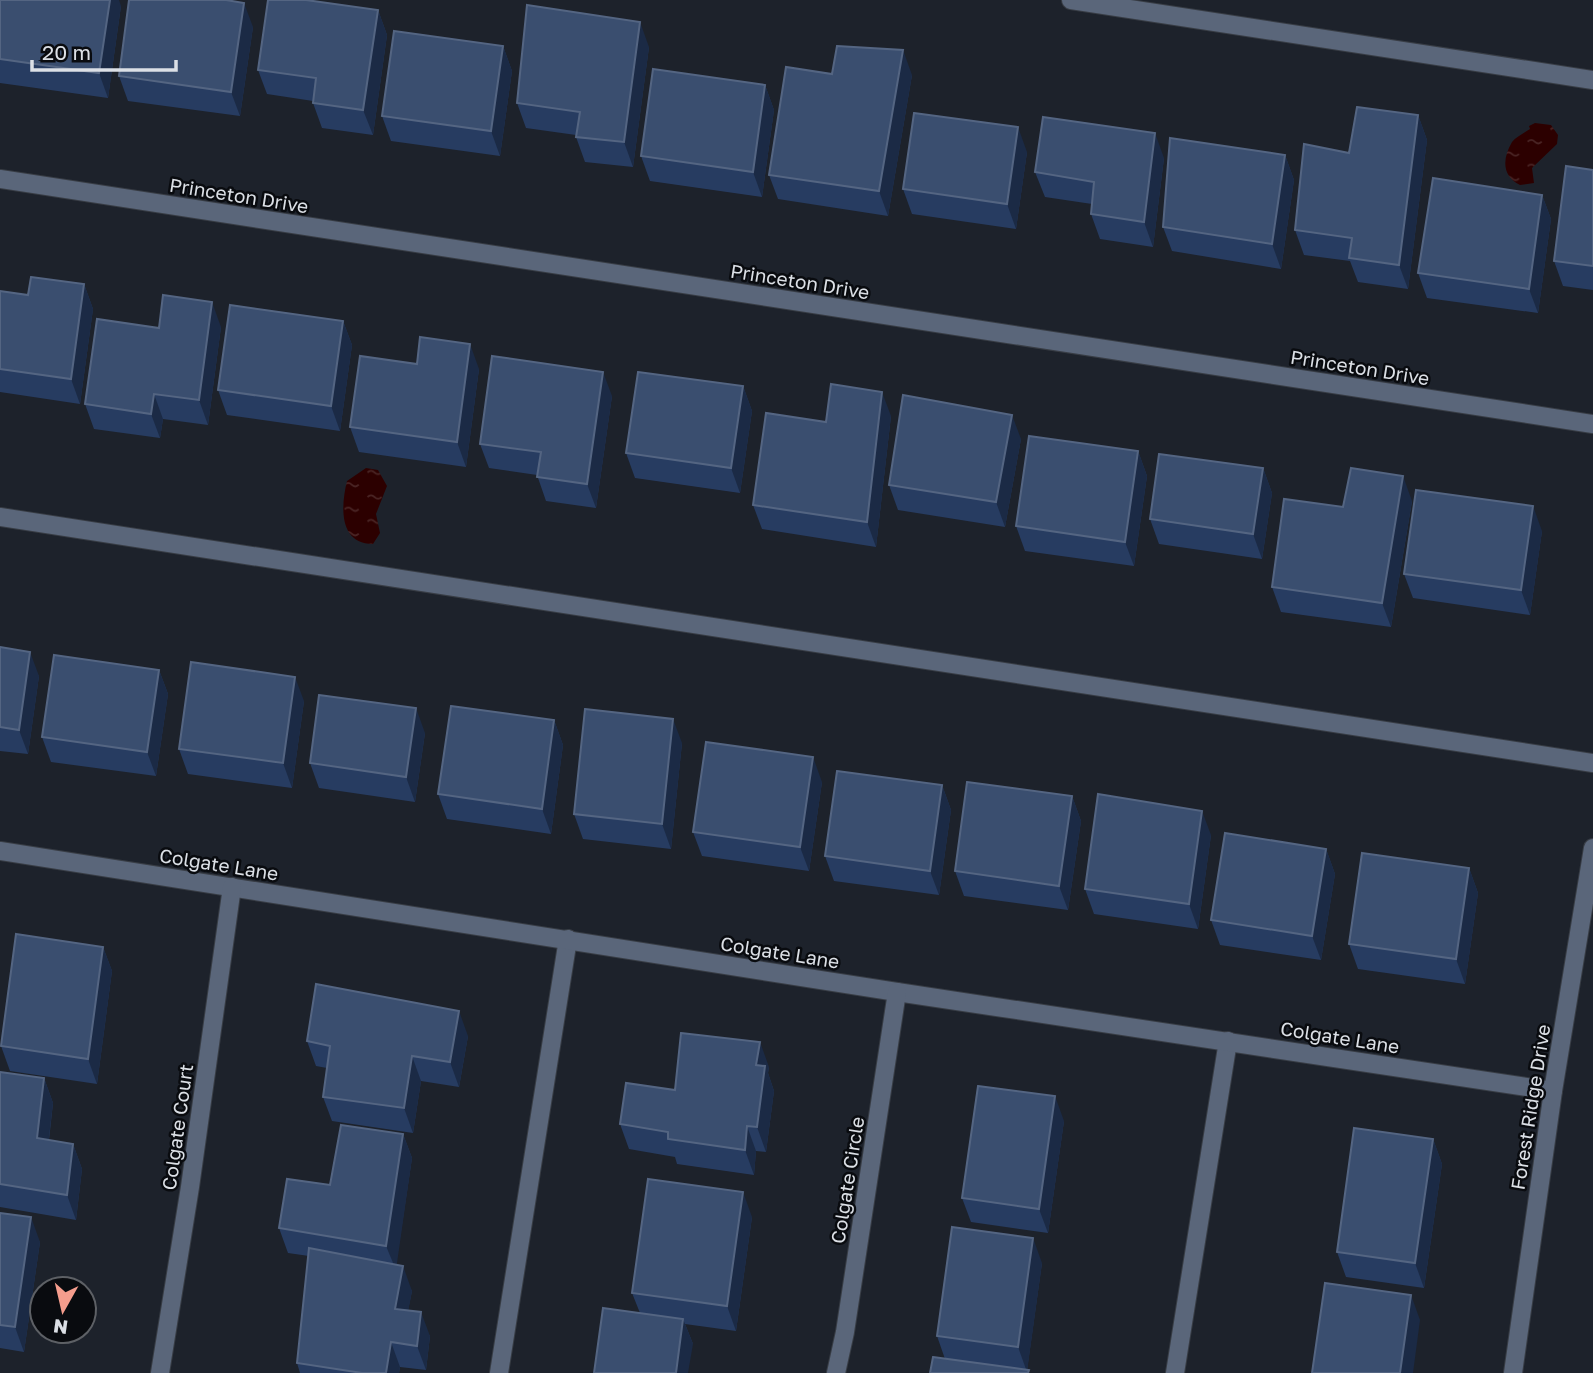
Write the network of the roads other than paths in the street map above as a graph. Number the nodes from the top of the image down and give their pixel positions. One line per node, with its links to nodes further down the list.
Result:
1 (1071, 0): 2 (street)
2 (1593, 80)
3 (0, 179): 4 (street, Princeton Drive)
4 (1593, 424)
5 (0, 517): 6 (street)
6 (1593, 763)
7 (1593, 848): 13 (street, Forest Ridge Drive)
8 (0, 851): 9 (street, Colgate Lane)
9 (232, 887): 10 (street, Colgate Lane); 14 (street, Colgate Court)
10 (568, 939): 11 (street, Colgate Lane); 15 (street)
11 (897, 992): 12 (street, Colgate Lane); 16 (street, Colgate Circle)
12 (1228, 1041): 13 (street, Colgate Lane); 17 (street)
13 (1553, 1091): 18 (street, Forest Ridge Drive)
14 (160, 1373)
15 (499, 1373)
16 (836, 1373)
17 (1175, 1373)
18 (1513, 1373)

